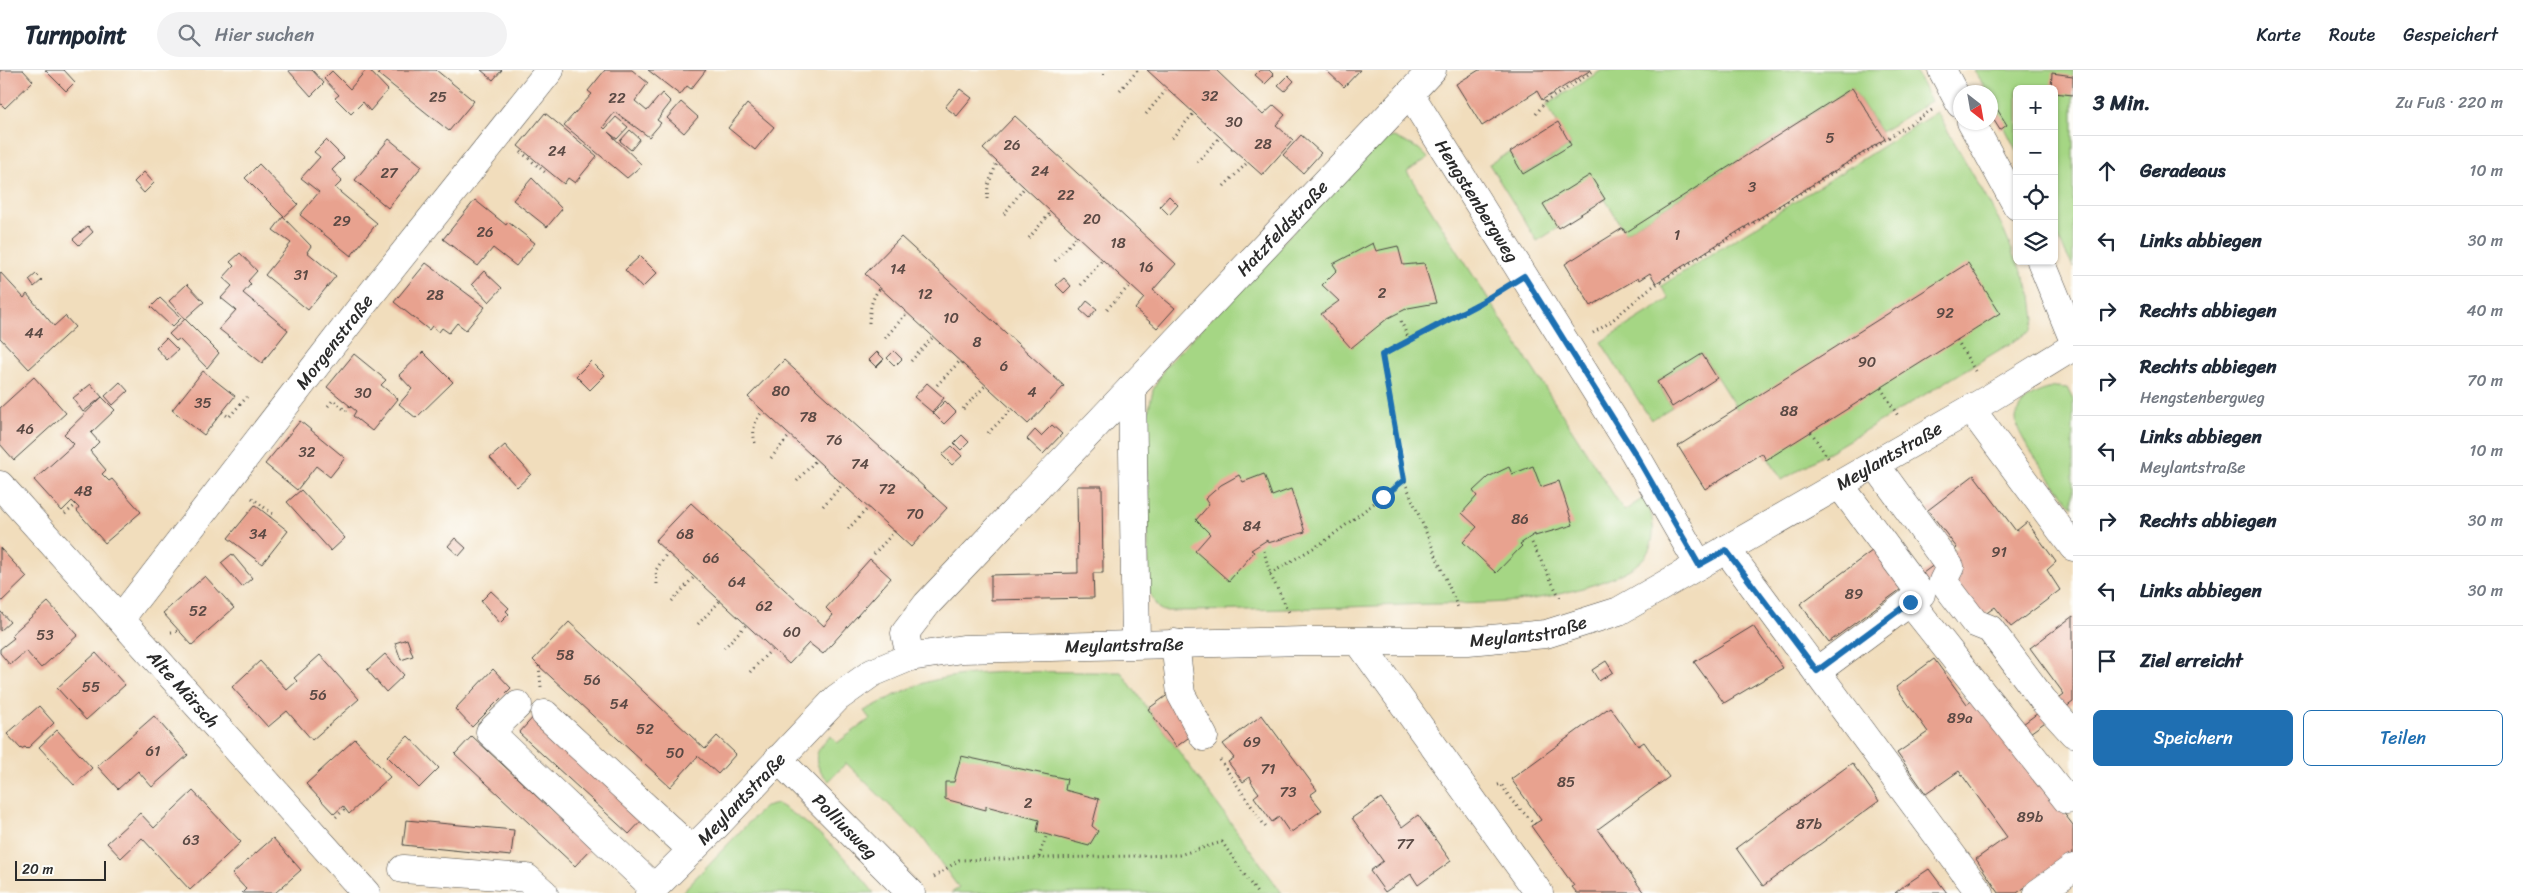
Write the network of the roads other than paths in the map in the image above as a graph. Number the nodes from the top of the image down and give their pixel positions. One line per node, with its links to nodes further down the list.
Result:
1 (550, 70): 20 (street, Morgenstraße)
2 (1432, 70): 5 (street, Hatzfeldstraße)
3 (1942, 70): 4 (street)
4 (1953, 91)
5 (1410, 94): 11 (street, Hatzfeldstraße); 18 (street, Hengstenbergweg)
6 (1975, 130): 7 (street)
7 (2013, 199)
8 (2043, 265): 9 (street)
9 (2073, 339)
10 (2073, 347): 12 (street, Meylantstraße)
11 (1132, 387): 23 (street); 24 (street, Hatzfeldstraße)
12 (1971, 409): 13 (street, Meylantstraße); 16 (street)
13 (1875, 464): 14 (street, Meylantstraße); 28 (street)
14 (1840, 484): 17 (street, Meylantstraße); 19 (street)
15 (0, 485): 20 (street, Alte Märsch)
16 (2073, 548)
17 (1726, 550): 18 (street, Meylantstraße); 25 (street)
18 (1699, 565): 21 (street, Meylantstraße)
19 (1910, 602): 25 (street); 31 (street)
20 (121, 618): 36 (street, Alte Märsch)
21 (1359, 642): 22 (street, Meylantstraße); 39 (street)
22 (1175, 643): 23 (street, Meylantstraße); 29 (street)
23 (1136, 644): 24 (street, Meylantstraße)
24 (910, 657): 30 (street, Meylantstraße)
25 (1817, 671): 40 (street)
26 (518, 705): 35 (street)
27 (545, 714): 32 (street)
28 (2073, 733)
29 (1204, 737)
30 (778, 760): 32 (street, Meylantstraße); 38 (street, Polliusweg)
31 (2071, 802)
32 (692, 850): 35 (street, Meylantstraße)
33 (2073, 868): 41 (street)
34 (403, 869): 37 (street)
35 (651, 891)
36 (366, 893)
37 (544, 893)
38 (911, 893)
39 (1539, 893)
40 (1980, 893)
41 (2038, 893)

